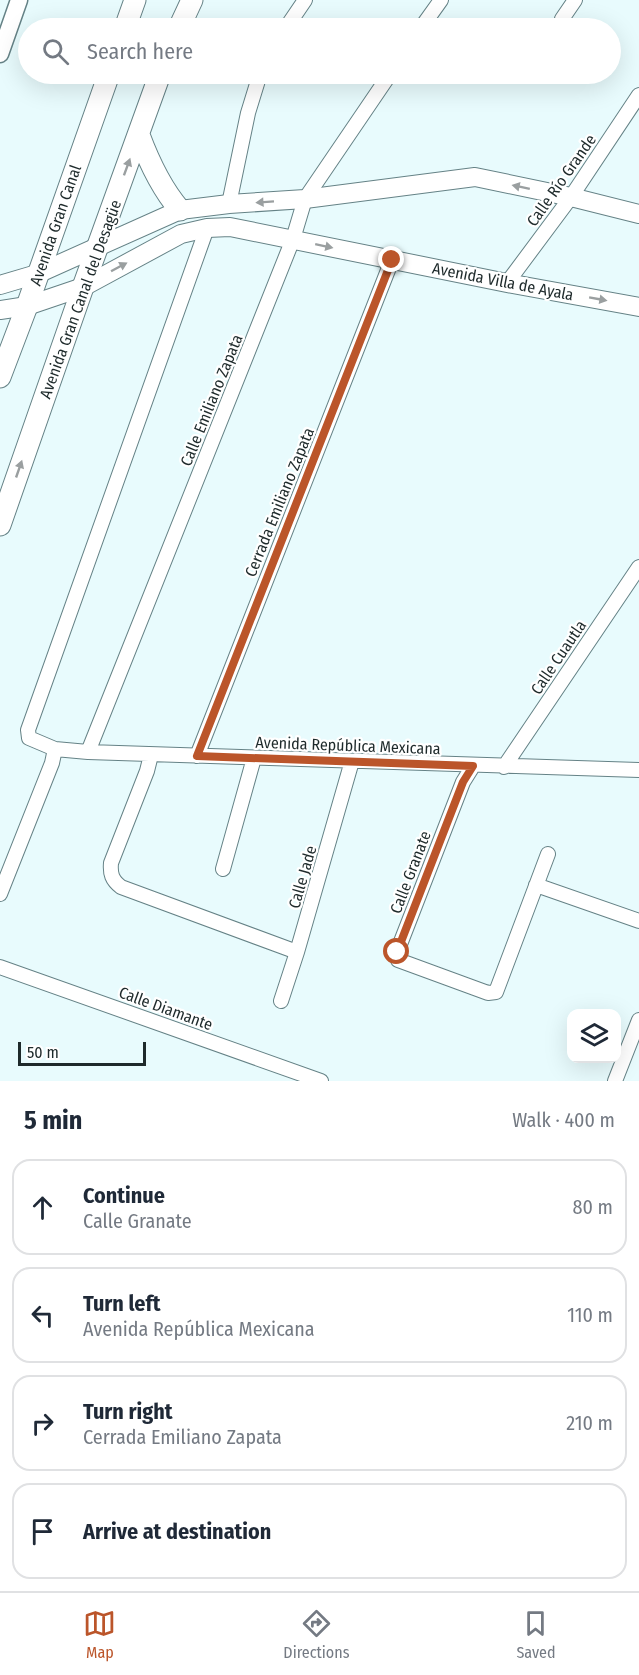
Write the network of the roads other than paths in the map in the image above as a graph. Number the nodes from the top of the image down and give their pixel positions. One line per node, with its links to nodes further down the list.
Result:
1 (19, 0): 12 (street)
2 (135, 0): 7 (main road)
3 (192, 0): 8 (main road)
4 (305, 0): 9 (street)
5 (441, 0): 10 (street)
6 (574, 0): 11 (street)
7 (129, 18)
8 (184, 18)
9 (293, 18)
10 (428, 18)
11 (563, 18)
12 (0, 54)
13 (105, 84): 28 (main road, Avenida Gran Canal)
14 (157, 84): 18 (main road, Avenida Gran Canal del Desagüe)
15 (257, 84): 21 (street)
16 (383, 84): 20 (street, Calle Emiliano Zapata)
17 (639, 95): 19 (street, Calle Río Grande)
18 (139, 135): 22 (main road); 26 (main road, Avenida Gran Canal del Desagüe, one-way to 18)
19 (571, 197): 20 (main road, one-way to 20); 23 (main road); 29 (street, Calle Río Grande)
20 (305, 199): 21 (main road, one-way to 21); 25 (street, Calle Emiliano Zapata)
21 (229, 204): 22 (main road)
22 (180, 210): 26 (main road)
23 (639, 214)
24 (207, 228): 25 (main road, Avenida Villa de Ayala); 31 (main road, Avenida Villa de Ayala, one-way to 24); 38 (street)
25 (293, 239): 27 (main road, Avenida Villa de Ayala, one-way to 27); 39 (street, Calle Emiliano Zapata)
26 (99, 245): 28 (main road); 31 (main road, Avenida Gran Canal del Desagüe)
27 (392, 260): 29 (main road, Avenida Villa de Ayala); 41 (street, Cerrada Emiliano Zapata)
28 (37, 274): 30 (main road); 32 (main road, Avenida Gran Canal)
29 (507, 283): 33 (main road, Avenida Villa de Ayala, one-way to 33)
30 (0, 285)
31 (83, 286): 32 (main road, Avenida Villa de Ayala); 36 (main road, Avenida Gran Canal del Desagüe, one-way to 31)
32 (27, 306): 34 (main road, Avenida Villa de Ayala); 35 (main road, Avenida Gran Canal)
33 (639, 307)
34 (0, 310)
35 (0, 377)
36 (0, 525)
37 (639, 567): 45 (street, Calle Cuautla)
38 (55, 749): 39 (street, Avenida República Mexicana); 50 (street)
39 (88, 752): 40 (street, Avenida República Mexicana)
40 (151, 755): 41 (street, Avenida República Mexicana); 52 (street)
41 (197, 756): 42 (street, Avenida República Mexicana)
42 (254, 758): 43 (street, Avenida República Mexicana); 48 (street)
43 (352, 761): 44 (street, Avenida República Mexicana); 52 (street, Calle Jade)
44 (473, 766): 45 (street, Avenida República Mexicana); 49 (street, Calle Granate)
45 (504, 766): 46 (street, Avenida República Mexicana)
46 (639, 770)
47 (548, 854): 49 (street, Calle Granate)
48 (223, 869)
49 (536, 885): 51 (street)
50 (0, 894)
51 (639, 921)
52 (297, 952): 54 (street, Calle Jade)
53 (0, 967): 57 (street, Calle Diamante)
54 (280, 1001)
55 (639, 1020): 56 (street)
56 (634, 1051): 58 (street)
57 (321, 1081)
58 (615, 1081)

